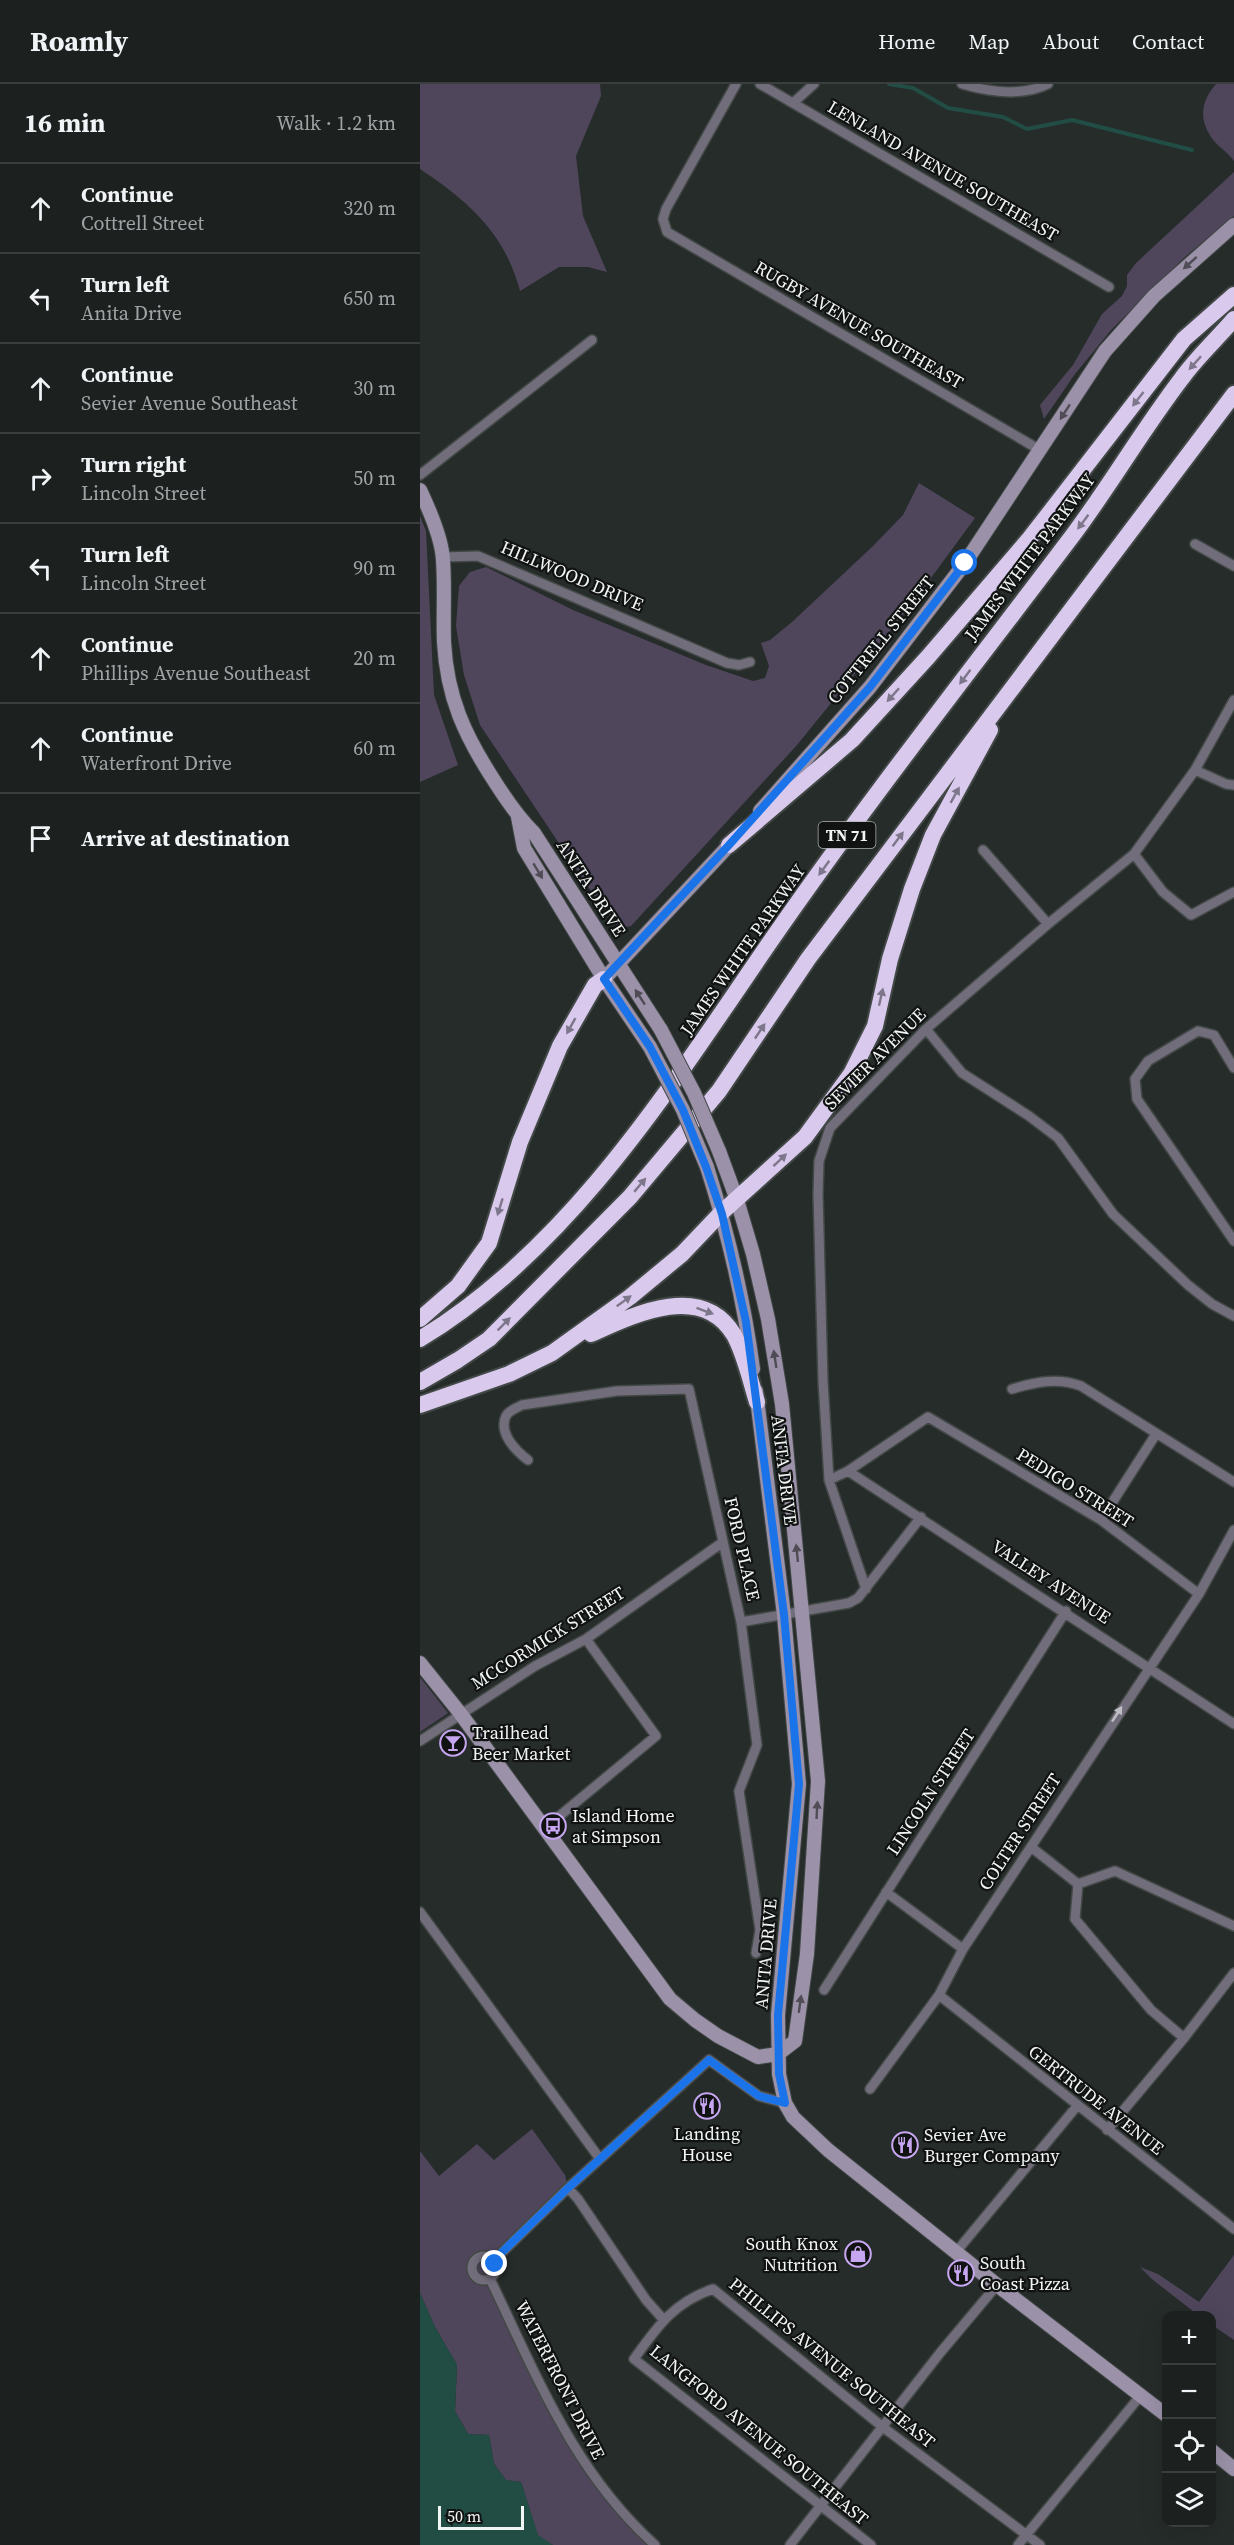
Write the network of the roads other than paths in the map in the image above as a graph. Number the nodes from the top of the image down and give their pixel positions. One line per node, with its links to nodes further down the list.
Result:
1 (736, 84): 13 (street, RUGBY AVENUE SOUTHEAST)
2 (760, 84): 6 (street, LENLAND AVENUE SOUTHEAST)
3 (814, 84): 6 (street)
4 (962, 84): 5 (street)
5 (1048, 84)
6 (793, 103): 8 (street, LENLAND AVENUE SOUTHEAST)
7 (1234, 225): 13 (main road, COTTRELL STREET, one-way to 13)
8 (1109, 287)
9 (1234, 295): 25 (highway, one-way to 25)
10 (1234, 319): 39 (highway, JAMES WHITE PARKWAY / TN 71, one-way to 39)
11 (592, 340): 14 (street)
12 (1234, 394): 20 (highway, TN 71)
13 (1040, 450): 25 (main road, COTTRELL STREET)
14 (420, 475)
15 (420, 490): 17 (main road)
16 (1194, 544): 18 (street)
17 (443, 557): 19 (street, HILLWOOD DRIVE); 24 (main road, ANITA DRIVE)
18 (1234, 566)
19 (750, 662)
20 (1017, 680): 34 (highway, one-way to 20); 41 (highway, TN 71, one-way to 20)
21 (1234, 700): 22 (street, SEVIER AVENUE)
22 (1195, 770): 23 (street); 27 (street, SEVIER AVENUE)
23 (1234, 785)
24 (518, 817): 30 (main road, ANITA DRIVE); 31 (main road, ANITA DRIVE, one-way to 31)
25 (729, 845): 30 (main road, COTTRELL STREET)
26 (983, 850): 29 (street)
27 (1134, 854): 28 (street); 29 (street, SEVIER AVENUE)
28 (1234, 892)
29 (1048, 924): 32 (street, SEVIER AVENUE)
30 (618, 963): 31 (main road, COTTRELL STREET); 34 (main road, ANITA DRIVE, one-way to 30, bridge)
31 (604, 979): 35 (main road, ANITA DRIVE, bridge); 38 (highway, one-way to 38)
32 (926, 1029): 37 (street); 48 (street, SEVIER AVENUE)
33 (1234, 1068): 36 (street)
34 (738, 1200): 35 (highway); 56 (main road, ANITA DRIVE, one-way to 34)
35 (722, 1214): 40 (highway, one-way to 35); 43 (main road, ANITA DRIVE)
36 (1234, 1241)
37 (1233, 1313)
38 (424, 1316)
39 (420, 1339)
40 (552, 1353): 43 (highway, one-way to 43); 44 (highway)
41 (420, 1382)
42 (1012, 1389): 45 (street)
43 (757, 1401): 58 (main road, ANITA DRIVE)
44 (420, 1405)
45 (1156, 1434): 49 (street); 51 (street)
46 (528, 1460): 53 (street, FORD PLACE)
47 (848, 1471): 48 (street); 50 (street, VALLEY AVENUE); 51 (street, PEDIGO STREET)
48 (829, 1480): 54 (street, SEVIER AVENUE)
49 (1234, 1482)
50 (921, 1517): 54 (street); 57 (street, VALLEY AVENUE)
51 (1101, 1520): 55 (street, PEDIGO STREET)
52 (1234, 1530): 55 (street, COLTER STREET)
53 (723, 1542): 59 (street, FORD PLACE); 60 (street, MCCORMICK STREET)
54 (866, 1589): 56 (street)
55 (1199, 1594): 62 (street, COLTER STREET)
56 (803, 1611): 58 (street); 80 (main road, ANITA DRIVE, one-way to 56)
57 (1066, 1611): 62 (street, VALLEY AVENUE); 69 (street, LINCOLN STREET)
58 (784, 1615): 59 (street); 80 (main road, ANITA DRIVE)
59 (741, 1622): 73 (street, FORD PLACE)
60 (586, 1639): 63 (street, MCCORMICK STREET); 66 (street)
61 (420, 1663): 63 (main road)
62 (1149, 1666): 64 (street, VALLEY AVENUE); 67 (street, COLTER STREET, one-way to 62)
63 (460, 1713): 65 (street, MCCORMICK STREET); 66 (main road)
64 (1234, 1724)
65 (420, 1741)
66 (545, 1828): 80 (main road)
67 (1031, 1847): 68 (street); 72 (street, COLTER STREET)
68 (1078, 1884): 71 (street); 79 (street)
69 (886, 1892): 72 (street); 76 (street, LINCOLN STREET)
70 (420, 1912): 85 (street)
71 (1234, 1926)
72 (963, 1949): 78 (street, COLTER STREET)
73 (756, 1953)
74 (1234, 1973): 75 (street)
75 (1225, 1986): 77 (street); 79 (street)
76 (824, 1990)
77 (1234, 1994)
78 (939, 1995): 81 (street, COLTER STREET); 83 (street, GERTRUDE AVENUE)
79 (1184, 2038): 84 (street)
80 (778, 2054): 82 (main road)
81 (870, 2089)
82 (785, 2103): 85 (street); 88 (main road)
83 (1077, 2106): 84 (street, GERTRUDE AVENUE); 88 (street)
84 (1107, 2130): 87 (street, GERTRUDE AVENUE)
85 (600, 2159): 86 (street)
86 (568, 2188): 89 (street, WATERFRONT DRIVE); 92 (street)
87 (1234, 2229)
88 (956, 2252): 91 (main road)
89 (493, 2261): 90 (street); 90 (street, WATERFRONT DRIVE)
90 (490, 2279): 100 (street, WATERFRONT DRIVE)
91 (997, 2285): 93 (main road); 95 (street)
92 (663, 2319): 95 (street, PHILLIPS AVENUE SOUTHEAST); 98 (street, LANGFORD AVENUE SOUTHEAST)
93 (1141, 2395): 94 (main road); 99 (street)
94 (1162, 2411)
95 (884, 2428): 98 (street); 99 (street, PHILLIPS AVENUE SOUTHEAST)
96 (1216, 2454): 97 (main road)
97 (1234, 2469)
98 (822, 2506): 101 (street); 102 (street, LANGFORD AVENUE SOUTHEAST)
99 (1026, 2534): 103 (street); 104 (street, PHILLIPS AVENUE SOUTHEAST)
100 (656, 2545)
101 (790, 2545)
102 (871, 2545)
103 (1018, 2545)
104 (1040, 2545)

